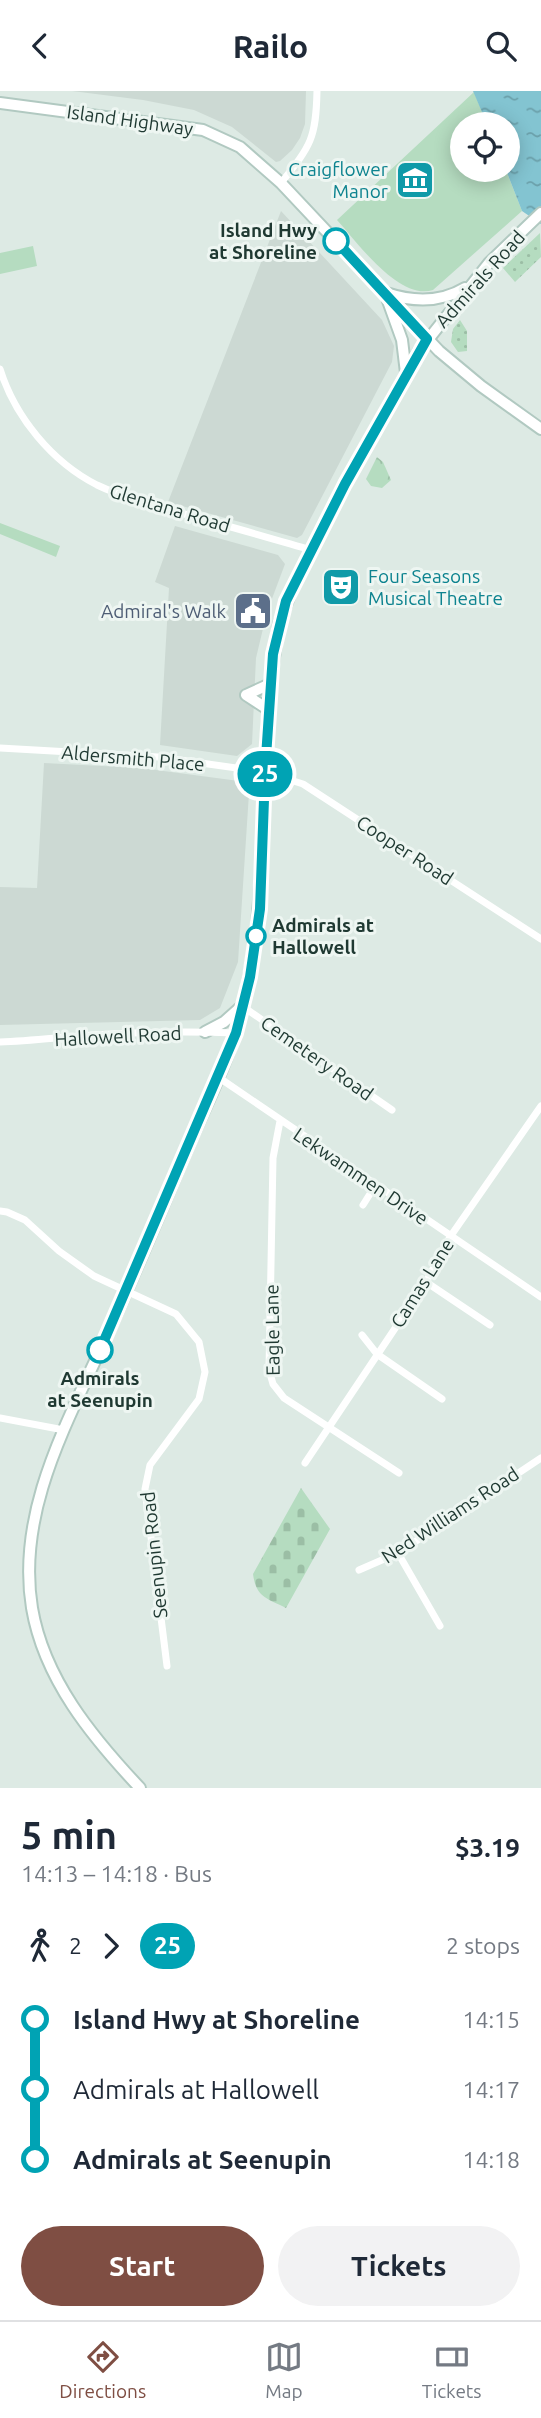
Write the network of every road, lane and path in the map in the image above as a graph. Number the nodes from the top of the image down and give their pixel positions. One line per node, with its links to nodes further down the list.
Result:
1 (317, 91): 3 (street)
2 (0, 103): 3 (main road, Island Highway)
3 (281, 183): 6 (main road, Island Highway)
4 (541, 213): 5 (main road, Admirals Road)
5 (471, 285): 6 (main road); 7 (main road, Admirals Road)
6 (384, 292): 7 (main road, Island Highway); 9 (main road)
7 (427, 339): 9 (main road, Admirals Road); 10 (main road, Island Highway)
8 (0, 369): 11 (street, Glentana Road)
9 (406, 373): 11 (main road, Admirals Road)
10 (541, 429)
11 (311, 550): 12 (main road, Admirals Road)
12 (271, 684): 13 (main road, Admirals Road); 13 (main road)
13 (269, 710): 15 (main road, Admirals Road)
14 (0, 748): 15 (street, Aldersmith Place)
15 (265, 772): 16 (street, Cooper Road); 17 (main road, Admirals Road)
16 (541, 939)
17 (242, 1006): 18 (main road); 19 (main road, Admirals Road); 23 (street, Cemetery Road)
18 (205, 1032): 19 (street, Hallowell Road); 20 (street, Hallowell Road)
19 (236, 1033): 21 (main road, Admirals Road)
20 (0, 1042)
21 (218, 1077): 24 (street, Lekwammen Drive); 30 (main road, Admirals Road)
22 (541, 1106): 28 (street, Camas Lane)
23 (392, 1110)
24 (280, 1121): 25 (street, Lekwammen Drive); 37 (street, Eagle Lane)
25 (375, 1186): 26 (street); 28 (street, Lekwammen Drive)
26 (363, 1205)
27 (0, 1211): 30 (street, Seenupin Road)
28 (450, 1237): 29 (street, Camas Lane); 31 (street, Lekwammen Drive)
29 (426, 1282): 32 (street); 34 (street, Camas Lane)
30 (127, 1292): 38 (main road, Admirals Road); 45 (street, Seenupin Road)
31 (541, 1297)
32 (490, 1325)
33 (362, 1335): 34 (street)
34 (377, 1354): 35 (street); 37 (street, Camas Lane)
35 (442, 1399)
36 (0, 1418): 38 (street)
37 (327, 1428): 40 (street, Camas Lane); 41 (street, Eagle Lane)
38 (64, 1430): 46 (main road, Admirals Road)
39 (541, 1458): 42 (street, Ned Williams Road)
40 (305, 1463)
41 (399, 1473)
42 (398, 1553): 43 (street, Ned Williams Road); 44 (street)
43 (359, 1570)
44 (440, 1626)
45 (167, 1666)
46 (135, 1786)

